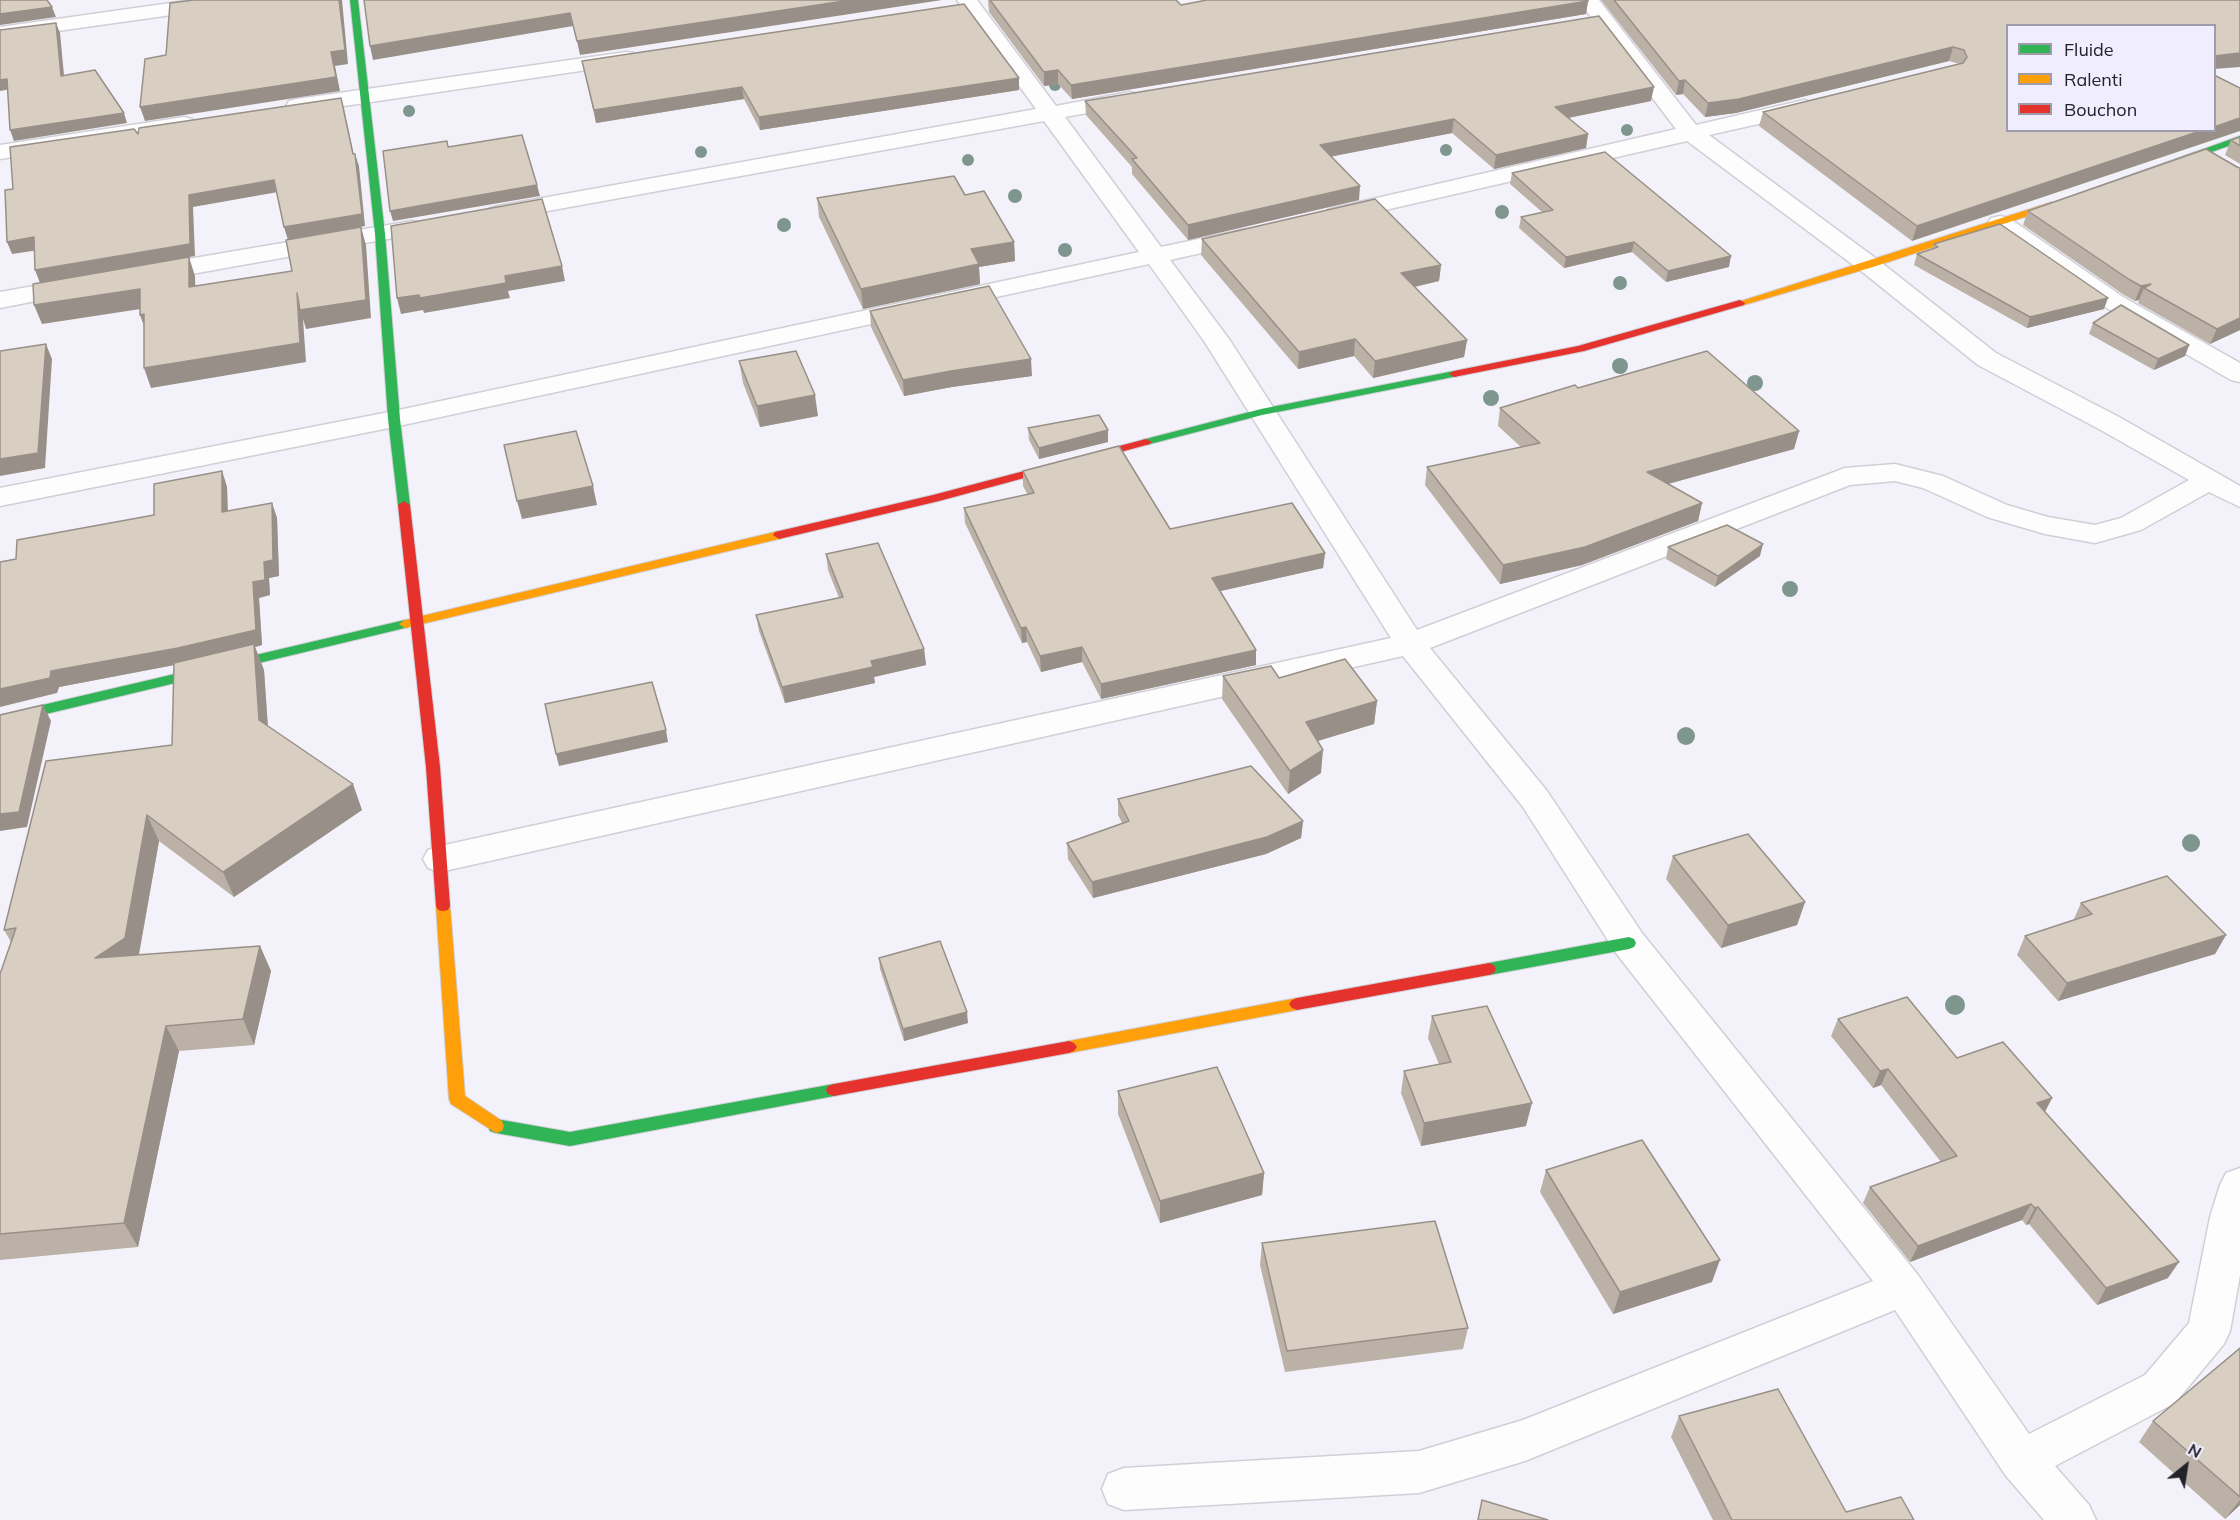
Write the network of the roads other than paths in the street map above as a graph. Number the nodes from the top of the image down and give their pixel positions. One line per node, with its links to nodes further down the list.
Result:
1 (236, 0): 5 (street)
2 (354, 0): 8 (street)
3 (970, 5): 11 (street)
4 (1590, 14): 13 (street)
5 (0, 33)
6 (650, 55): 8 (street)
7 (1155, 94): 11 (street)
8 (366, 96): 10 (street); 23 (street)
9 (1828, 102): 13 (street)
10 (271, 110)
11 (1049, 112): 18 (street); 24 (street)
12 (200, 121): 15 (street)
13 (1690, 132): 19 (street); 25 (street)
14 (2240, 138): 16 (street)
15 (0, 152)
16 (2202, 152): 17 (street); 21 (street)
17 (2230, 170)
18 (472, 217)
19 (1319, 219)
20 (437, 223): 23 (street)
21 (2000, 223): 25 (street); 29 (street)
22 (1273, 229): 24 (street)
23 (380, 234): 26 (street); 31 (street)
24 (1157, 256): 30 (street); 31 (street)
25 (1869, 265): 30 (street); 32 (street)
26 (127, 278)
27 (104, 282): 28 (street)
28 (0, 300)
29 (2240, 374)
30 (1261, 412): 35 (street); 36 (street)
31 (394, 419): 33 (street); 35 (street)
32 (2210, 480): 34 (street); 36 (street)
33 (0, 497)
34 (2240, 498)
35 (417, 621): 37 (street); 38 (street)
36 (1410, 644): 38 (street); 39 (street)
37 (0, 720)
38 (440, 859): 39 (street)
39 (1629, 943): 41 (street)
40 (2240, 1185): 42 (street)
41 (1903, 1288): 42 (street); 43 (street)
42 (2022, 1461): 44 (street)
43 (1124, 1489)
44 (2073, 1520)

